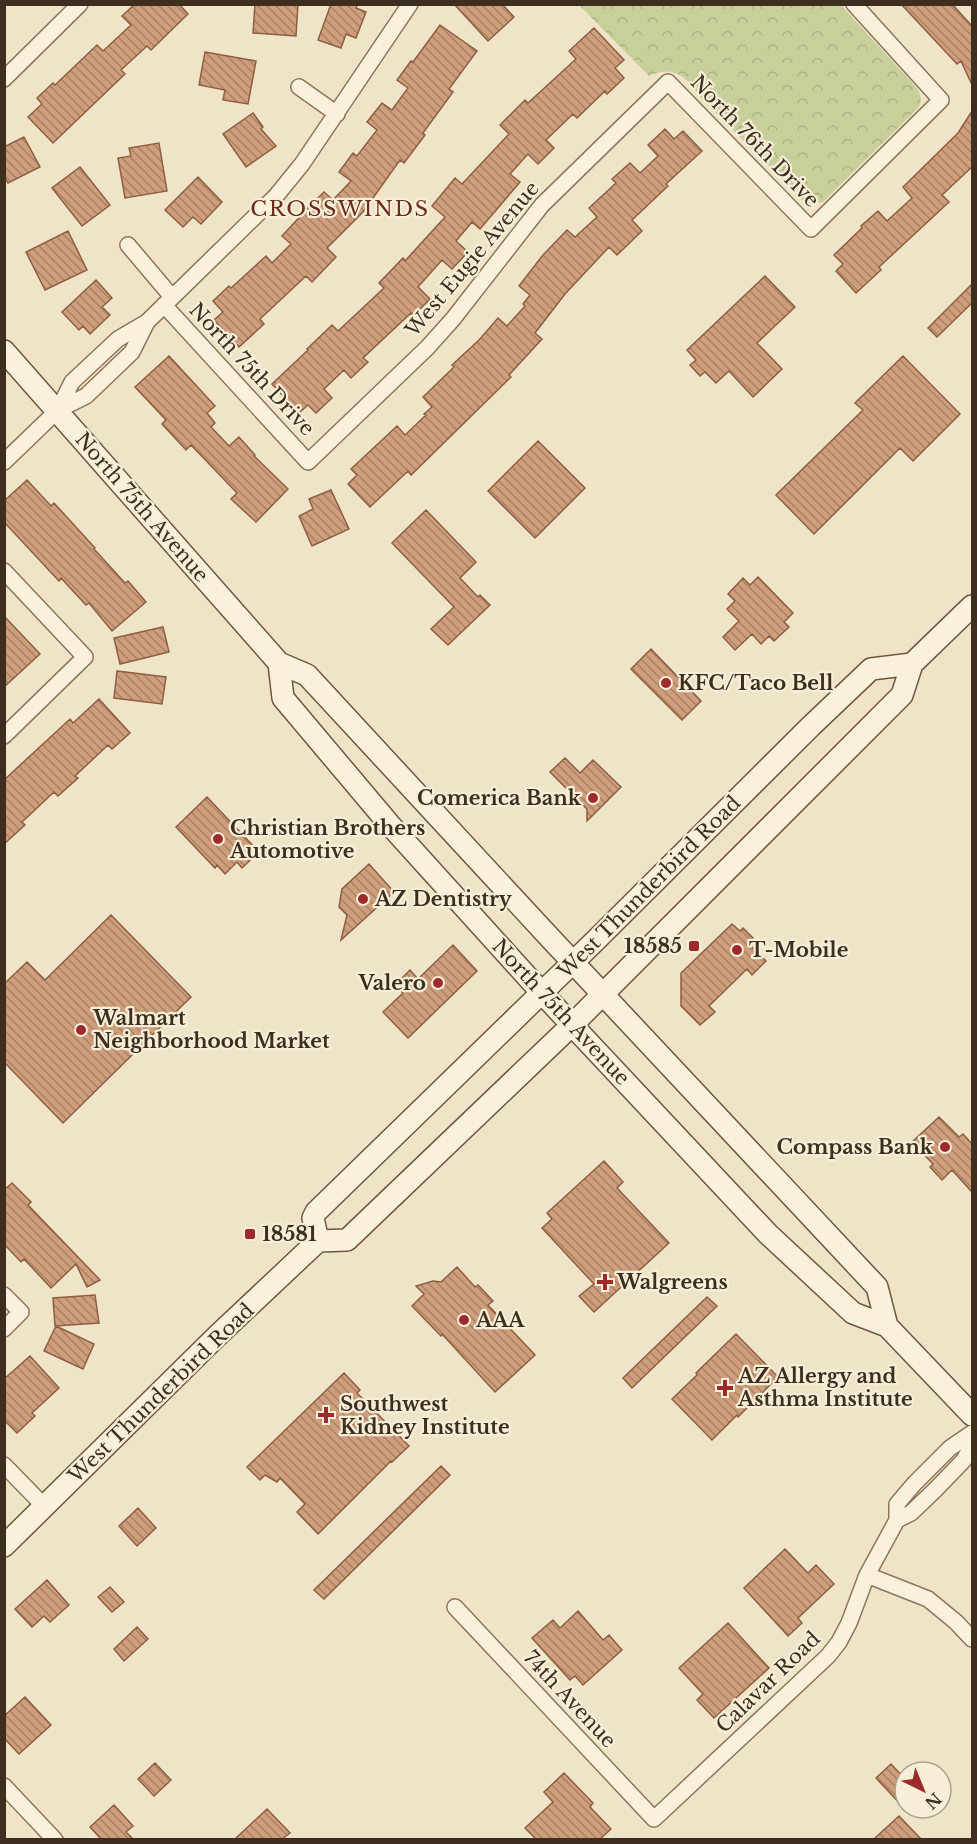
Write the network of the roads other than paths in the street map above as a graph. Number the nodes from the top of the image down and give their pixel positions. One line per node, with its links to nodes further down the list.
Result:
1 (80, 4): 4 (street)
2 (410, 4): 7 (street)
3 (854, 4): 5 (street, North 76th Drive)
4 (4, 79)
5 (668, 82): 13 (street, West Eugie Avenue)
6 (299, 87): 7 (street)
7 (337, 114): 9 (street)
8 (128, 245): 9 (street, North 75th Drive)
9 (168, 301): 11 (street); 13 (street, North 75th Drive)
10 (4, 351): 11 (main road, North 75th Avenue)
11 (58, 410): 12 (street); 16 (main road, North 75th Avenue)
12 (4, 462)
13 (308, 462)
14 (4, 571): 18 (street)
15 (972, 606): 17 (main road)
16 (279, 663): 19 (main road, North 75th Avenue); 20 (main road, North 75th Avenue)
17 (912, 663): 19 (main road, West Thunderbird Road); 21 (main road)
18 (4, 736)
19 (573, 963): 20 (main road, West Thunderbird Road); 21 (main road, North 75th Avenue)
20 (542, 993): 22 (main road, North 75th Avenue); 23 (main road, West Thunderbird Road)
21 (604, 994): 22 (main road); 25 (main road, North 75th Avenue)
22 (573, 1024): 23 (main road); 25 (main road, North 75th Avenue)
23 (318, 1241): 31 (main road, West Thunderbird Road)
24 (4, 1294): 26 (street)
25 (887, 1326): 27 (main road, North 75th Avenue)
26 (4, 1329)
27 (972, 1415)
28 (972, 1433): 32 (street, Calavar Road)
29 (972, 1445): 32 (street, Calavar Road)
30 (4, 1466): 31 (street)
31 (45, 1507): 33 (main road, West Thunderbird Road)
32 (897, 1520): 34 (street, Calavar Road)
33 (4, 1546)
34 (867, 1575): 36 (street); 38 (street, Calavar Road)
35 (456, 1607): 38 (street, 74th Avenue)
36 (972, 1640)
37 (4, 1786): 39 (street)
38 (654, 1819)
39 (55, 1839)

